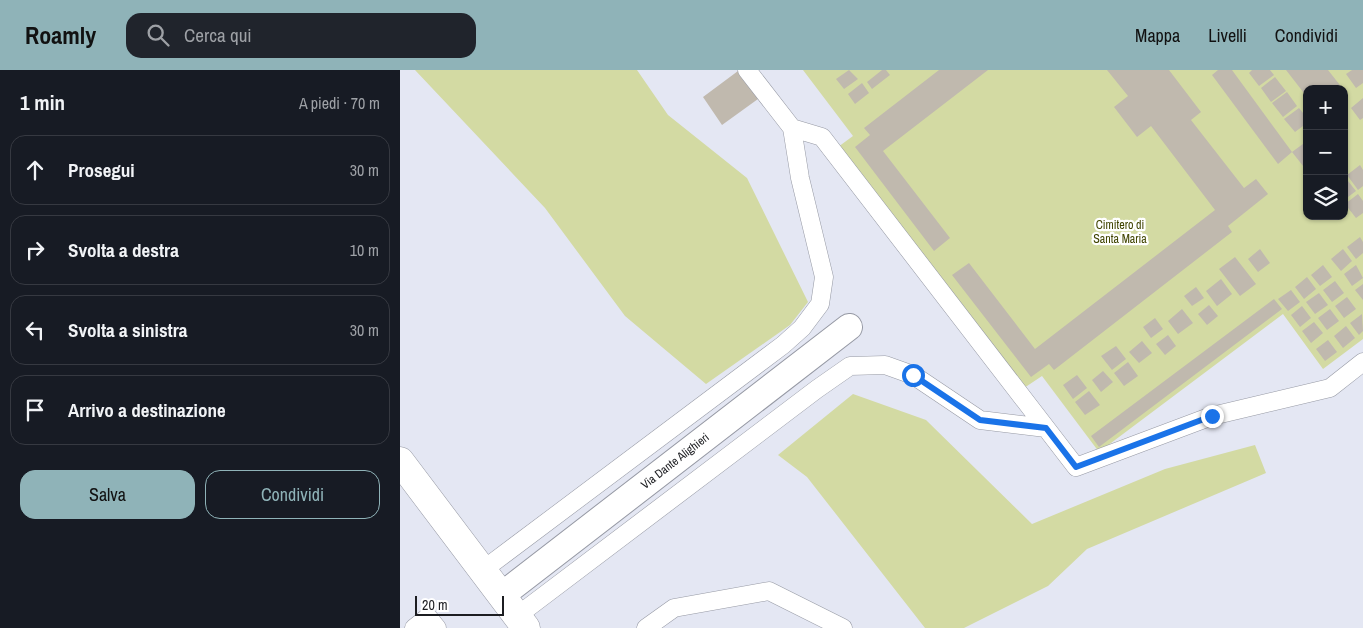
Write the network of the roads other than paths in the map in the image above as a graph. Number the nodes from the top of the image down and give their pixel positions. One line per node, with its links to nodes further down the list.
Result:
1 (747, 70): 2 (lane)
2 (792, 128): 5 (lane); 7 (lane)
3 (849, 327): 8 (street, Via Dante Alighieri)
4 (1363, 362): 5 (lane)
5 (1046, 428): 8 (lane)
6 (400, 461): 7 (main road)
7 (484, 570): 8 (main road)
8 (515, 613)
9 (414, 628): 10 (lane)
10 (436, 628)
11 (646, 628): 12 (lane)
12 (843, 628)

